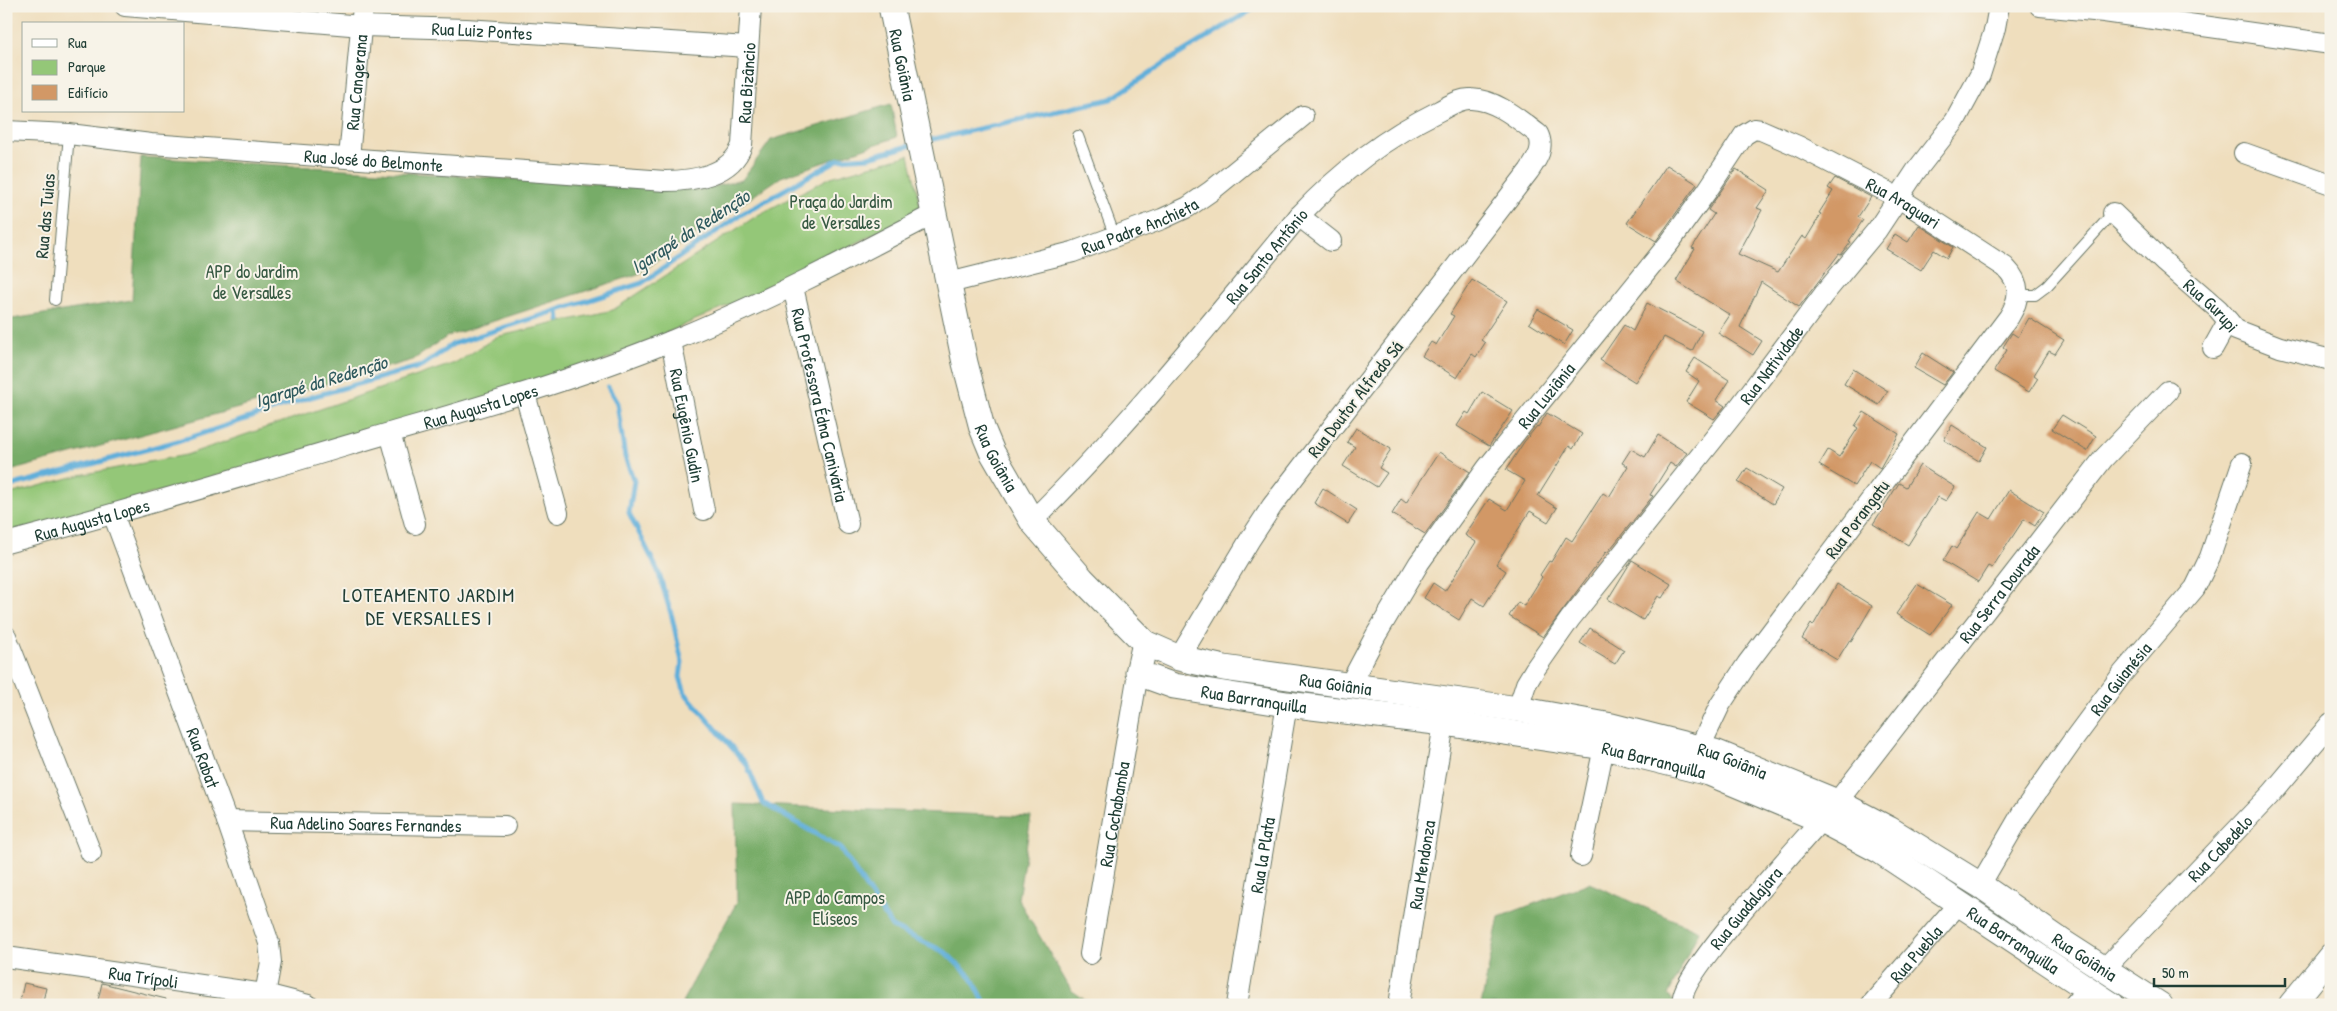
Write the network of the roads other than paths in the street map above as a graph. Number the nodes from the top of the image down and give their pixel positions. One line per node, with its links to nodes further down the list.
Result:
1 (125, 6): 7 (street, Rua Luiz Pontes)
2 (751, 6): 9 (street, Rua Bizâncio)
3 (891, 6): 22 (street, Rua Goiânia)
4 (1998, 6): 20 (street, Rua Natividade)
5 (2040, 6): 6 (street)
6 (2193, 15): 8 (street)
7 (362, 16): 9 (street, Rua Luiz Pontes); 17 (street, Rua Cangerana)
8 (2331, 44)
9 (748, 46): 18 (street, Rua Bizâncio)
10 (1303, 116): 24 (street, Rua Padre Anchieta)
11 (6, 131): 13 (street, Rua José do Belmonte)
12 (1768, 132): 20 (street, Rua Araguari); 49 (street, Rua Luziânia)
13 (69, 134): 17 (street, Rua José do Belmonte); 29 (lane, Rua das Tuias)
14 (1078, 136): 24 (lane)
15 (1541, 147): 23 (street, Rua Santo Antônio); 47 (street, Rua Doutor Alfredo Sá)
16 (2244, 153): 19 (street)
17 (349, 158): 18 (street, Rua José do Belmonte)
18 (737, 158)
19 (2331, 184)
20 (1899, 198): 28 (street, Rua Araguari); 51 (street, Rua Natividade)
21 (2113, 213): 28 (lane); 30 (street, Rua Gurupi)
22 (934, 214): 26 (street, Rua Goiânia); 27 (street, Rua Augusta Lopes)
23 (1299, 216): 25 (street); 41 (street, Rua Santo Antônio)
24 (1115, 237): 26 (street, Rua Padre Anchieta)
25 (1331, 241)
26 (948, 282): 41 (street, Rua Goiânia)
27 (793, 287): 31 (street, Rua Augusta Lopes); 43 (street, Rua Professora Édna Canivária)
28 (2019, 295): 55 (street, Rua Porangatu)
29 (55, 300)
30 (2228, 321): 32 (street); 33 (street, Rua Gurupi)
31 (671, 341): 35 (street, Rua Augusta Lopes); 38 (street, Rua Eugênio Gudin)
32 (2213, 348)
33 (2331, 360)
34 (2168, 390): 56 (street, Rua Serra Dourada)
35 (525, 394): 36 (street, Rua Augusta Lopes); 39 (street)
36 (390, 433): 40 (street, Rua Augusta Lopes); 42 (street)
37 (2242, 463): 61 (street, Rua Guianésia)
38 (704, 510)
39 (558, 513)
40 (113, 514): 44 (street, Rua Augusta Lopes); 57 (street, Rua Rabat)
41 (1032, 521): 46 (street, Rua Goiânia)
42 (415, 524)
43 (848, 524)
44 (6, 542)
45 (6, 636): 59 (street)
46 (1146, 643): 47 (street, Rua Goiânia); 48 (street)
47 (1179, 658): 49 (street, Rua Goiânia)
48 (1138, 673): 50 (street, Rua Barranquilla); 63 (street, Rua Cochabamba)
49 (1349, 686): 51 (street, Rua Goiânia)
50 (1287, 704): 53 (street, Rua Barranquilla); 70 (street, Rua la Plata)
51 (1518, 709): 55 (street, Rua Goiânia)
52 (2331, 723): 66 (street, Rua Cabedelo)
53 (1444, 724): 54 (street, Rua Barranquilla); 71 (street, Rua Mendonza)
54 (1604, 747): 55 (street, Rua Barranquilla); 60 (street)
55 (1708, 757): 56 (street, Rua Barranquilla)
56 (1829, 811): 61 (street, Rua Goiânia); 62 (street, Rua Barranquilla); 72 (street, Rua Guadalajara)
57 (226, 821): 58 (street, Rua Adelino Soares Fernandes); 68 (street, Rua Rabat)
58 (505, 826)
59 (91, 853)
60 (1581, 856)
61 (1980, 885): 66 (street, Rua Goiânia)
62 (1960, 902): 67 (street, Rua Barranquilla); 73 (street, Rua Puebla)
63 (1090, 954)
64 (2331, 956): 76 (street)
65 (6, 957): 68 (street, Rua Trípoli)
66 (2105, 968): 75 (street, Rua Goiânia)
67 (2081, 996): 74 (street, Rua Barranquilla)
68 (264, 1000): 69 (street, Rua Trípoli)
69 (308, 1005)
70 (1237, 1005)
71 (1399, 1005)
72 (1684, 1005)
73 (1871, 1005)
74 (2112, 1005)
75 (2160, 1005)
76 (2291, 1005)

